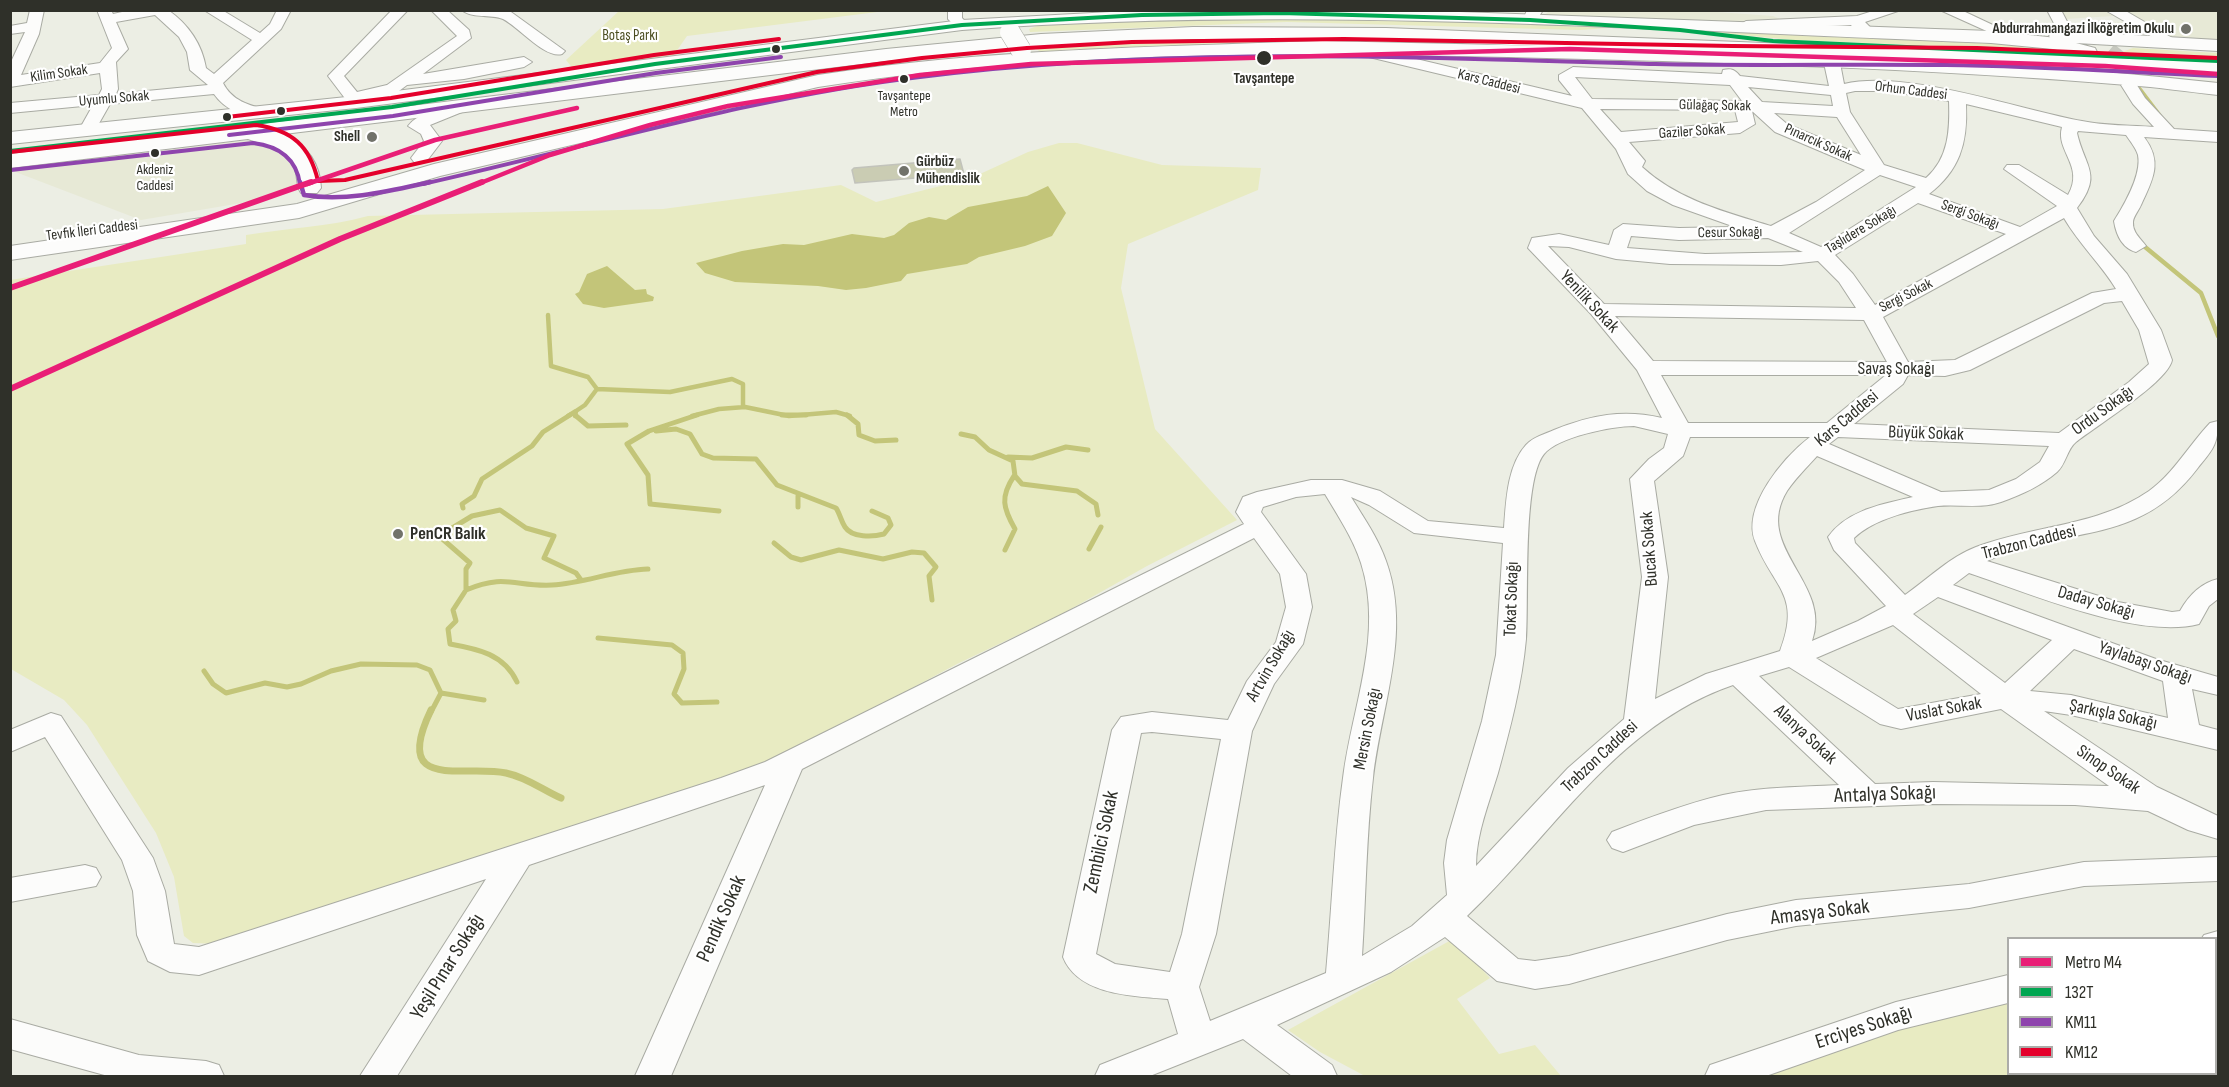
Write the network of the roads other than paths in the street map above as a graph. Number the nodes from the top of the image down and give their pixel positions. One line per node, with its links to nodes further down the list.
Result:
1 (37, 10): 20 (street)
2 (158, 10): 14 (street); 53 (street)
3 (211, 10): 29 (street)
4 (284, 10): 29 (street)
5 (401, 10): 58 (street)
6 (438, 10): 51 (street)
7 (469, 10): 12 (street)
8 (1894, 10): 19 (street)
9 (1947, 10): 26 (street)
10 (2054, 10): 27 (street)
11 (2112, 10): 31 (street)
12 (489, 12): 35 (street)
13 (1281, 12): 15 (main road); 18 (main road)
14 (106, 15): 46 (street)
15 (1533, 15): 21 (main road); 30 (highway)
16 (1797, 15): 19 (street); 21 (street)
17 (959, 18): 18 (main road); 23 (main road); 44 (main road)
18 (1045, 19): 23 (main road)
19 (1857, 20): 24 (street)
20 (32, 27): 22 (street); 48 (street)
21 (1720, 27): 24 (main road)
22 (10, 30)
23 (1001, 32): 37 (main road, bridge); 45 (main road)
24 (1872, 34): 25 (main road)
25 (1911, 35): 26 (main road); 28 (main road)
26 (2007, 35): 27 (main road)
27 (2056, 36): 31 (main road)
28 (2029, 39): 36 (main road); 40 (main road)
29 (262, 40): 53 (street)
30 (1773, 40): 41 (highway); 61 (highway)
31 (2174, 43): 32 (main road)
32 (2218, 46)
33 (1349, 48): 34 (main road, Tevfik İleri Caddesi); 37 (main road, Tevfik İleri Caddesi); 57 (street, Kars Caddesi)
34 (1449, 49): 38 (main road, Tevfik İleri Caddesi); 57 (street, Kars Caddesi)
35 (557, 51)
36 (2088, 52)
37 (1070, 55): 45 (main road, Tevfik İleri Caddesi)
38 (1716, 56): 40 (main road, Tevfik İleri Caddesi); 50 (street, Pınarcık Sokak)
39 (1946, 56): 40 (highway); 47 (highway); 62 (highway)
40 (1754, 57): 43 (main road, Tevfik İleri Caddesi)
41 (2218, 61)
42 (524, 62): 51 (street)
43 (1832, 63): 52 (main road, Tevfik İleri Caddesi); 54 (street)
44 (655, 64): 58 (main road); 61 (highway)
45 (967, 64): 79 (main road, Tevfik İleri Caddesi)
46 (107, 67): 48 (street, Kilim Sokak); 56 (street)
47 (2218, 68)
48 (12, 76)
49 (2130, 78): 52 (main road); 71 (street)
50 (1735, 80): 54 (street, Orhun Caddesi); 59 (street, Orhun Caddesi); 60 (street, Pınarcık Sokak)
51 (404, 81): 58 (street)
52 (2218, 88)
53 (221, 90): 56 (street, Uyumlu Sokak); 64 (street); 66 (street)
54 (1839, 90): 55 (street, Orhun Caddesi); 65 (street)
55 (1957, 97): 67 (street, Orhun Caddesi); 83 (street, Taşlıdere Sokağı)
56 (105, 99): 63 (street, Uyumlu Sokak); 68 (street)
57 (1562, 99): 59 (street, Gülağaç Sokak)
58 (355, 100): 64 (main road)
59 (1587, 104): 60 (street, Gülağaç Sokak); 75 (street)
60 (1750, 106): 65 (street, Gülağaç Sokak); 75 (street, Gaziler Sokak); 80 (street, Pınarcık Sokak)
61 (392, 107): 77 (highway)
62 (462, 107): 70 (highway); 79 (street)
63 (10, 108)
64 (261, 112): 66 (main road)
65 (1842, 112): 80 (street)
66 (194, 120): 68 (main road)
67 (2071, 125): 69 (street, Orhun Caddesi); 85 (street)
68 (87, 130): 73 (main road)
69 (2132, 132): 71 (street, Orhun Caddesi); 88 (street)
70 (242, 134): 74 (highway); 76 (highway)
71 (2169, 134): 72 (street, Orhun Caddesi)
72 (2218, 137)
73 (10, 138)
74 (285, 142): 76 (highway); 82 (highway)
75 (1620, 143): 86 (street)
76 (105, 151): 78 (highway)
77 (10, 152)
78 (10, 161)
79 (427, 164): 82 (main road); 84 (main road, Tevfik İleri Caddesi)
80 (1878, 169): 83 (street, Pınarcık Sokak); 86 (street, Cesur Sokağı)
81 (2013, 169): 85 (street, Ordu Sokağı)
82 (309, 188): 84 (main road)
83 (1924, 191): 87 (street, Sergi Sokağı); 91 (street, Taşlıdere Sokağı)
84 (282, 208): 89 (main road, Tevfik İleri Caddesi)
85 (2068, 208): 87 (street, Sergi Sokak); 92 (street, Ordu Sokağı)
86 (1770, 230): 90 (street, Cesur Sokağı); 91 (street)
87 (2023, 234): 94 (street, Sergi Sokak)
88 (2136, 246)
89 (15, 250)
90 (1616, 253): 91 (street, Taşlıdere Sokağı); 93 (street, Yenilik Sokak)
91 (1822, 254): 94 (street)
92 (2128, 294): 96 (street, Savaş Sokağı); 99 (street, Ordu Sokağı)
93 (1598, 310): 94 (street, Sergi Sokak); 95 (street, Yenilik Sokak)
94 (1869, 314): 96 (street)
95 (1647, 369): 96 (street, Savaş Sokağı); 97 (street, Yenilik Sokak)
96 (1901, 369): 98 (street, Kars Caddesi)
97 (1680, 430): 98 (street, Büyük Sokak); 105 (street, Tokat Sokağı); 116 (street, Bucak Sokak)
98 (1834, 430): 99 (street, Büyük Sokak); 101 (street, Kars Caddesi)
99 (2064, 440): 103 (street, Ordu Sokağı)
100 (2212, 445): 106 (street, Trabzon Caddesi)
101 (1814, 446): 103 (street); 111 (street, Kars Caddesi)
102 (1333, 488): 104 (street, Artvin Sokağı); 105 (street, Artvin Sokağı); 131 (street, Mersin Sokağı)
103 (1938, 499): 109 (street, Ordu Sokağı)
104 (1257, 527): 117 (street, Artvin Sokağı); 121 (street)
105 (1515, 537): 130 (street, Tokat Sokağı)
106 (1963, 562): 107 (street, Trabzon Caddesi); 108 (street, Daday Sokağı)
107 (1934, 587): 109 (street, Trabzon Caddesi); 110 (street, Yaylabaşı Sokağı)
108 (2218, 587)
109 (1897, 609): 111 (street, Trabzon Caddesi); 115 (street, Sinop Sokak)
110 (2072, 636): 113 (street, Yaylabaşı Sokağı); 115 (street)
111 (1792, 656): 112 (street, Trabzon Caddesi); 115 (street, Vuslat Sokak)
112 (1739, 674): 116 (street, Trabzon Caddesi); 122 (street, Alanya Sokak)
113 (2176, 676): 114 (street, Yaylabaşı Sokağı); 118 (street)
114 (2218, 686)
115 (2005, 699): 118 (street, Şarkışla Sokağı); 123 (street, Sinop Sokak)
116 (1638, 721): 130 (street, Trabzon Caddesi)
117 (1237, 731): 132 (street, Artvin Sokağı); 132 (street, Zembilci Sokak)
118 (2185, 731): 119 (street, Şarkışla Sokağı)
119 (2218, 740)
120 (10, 742): 126 (street)
121 (790, 762): 126 (street); 140 (street, Pendik Sokak)
122 (1870, 797): 123 (street, Antalya Sokağı); 125 (street, Antalya Sokağı)
123 (2154, 800): 124 (street, Sinop Sokak)
124 (2218, 828)
125 (1623, 840)
126 (517, 857): 139 (street, Yeşil Pınar Sokağı)
127 (2218, 869): 130 (street, Amasya Sokak)
128 (85, 877): 129 (street)
129 (10, 890)
130 (1455, 908): 131 (street, Trabzon Caddesi)
131 (1343, 980): 134 (street, Trabzon Caddesi)
132 (1182, 987): 136 (street)
133 (2007, 988): 142 (street, Erciyes Sokağı)
134 (1248, 1023): 136 (street, Trabzon Caddesi); 141 (street)
135 (10, 1034): 138 (street)
136 (1198, 1042): 137 (street, Trabzon Caddesi)
137 (1128, 1074)
138 (206, 1077)
139 (378, 1077)
140 (653, 1077)
141 (1319, 1077)
142 (1723, 1077)

